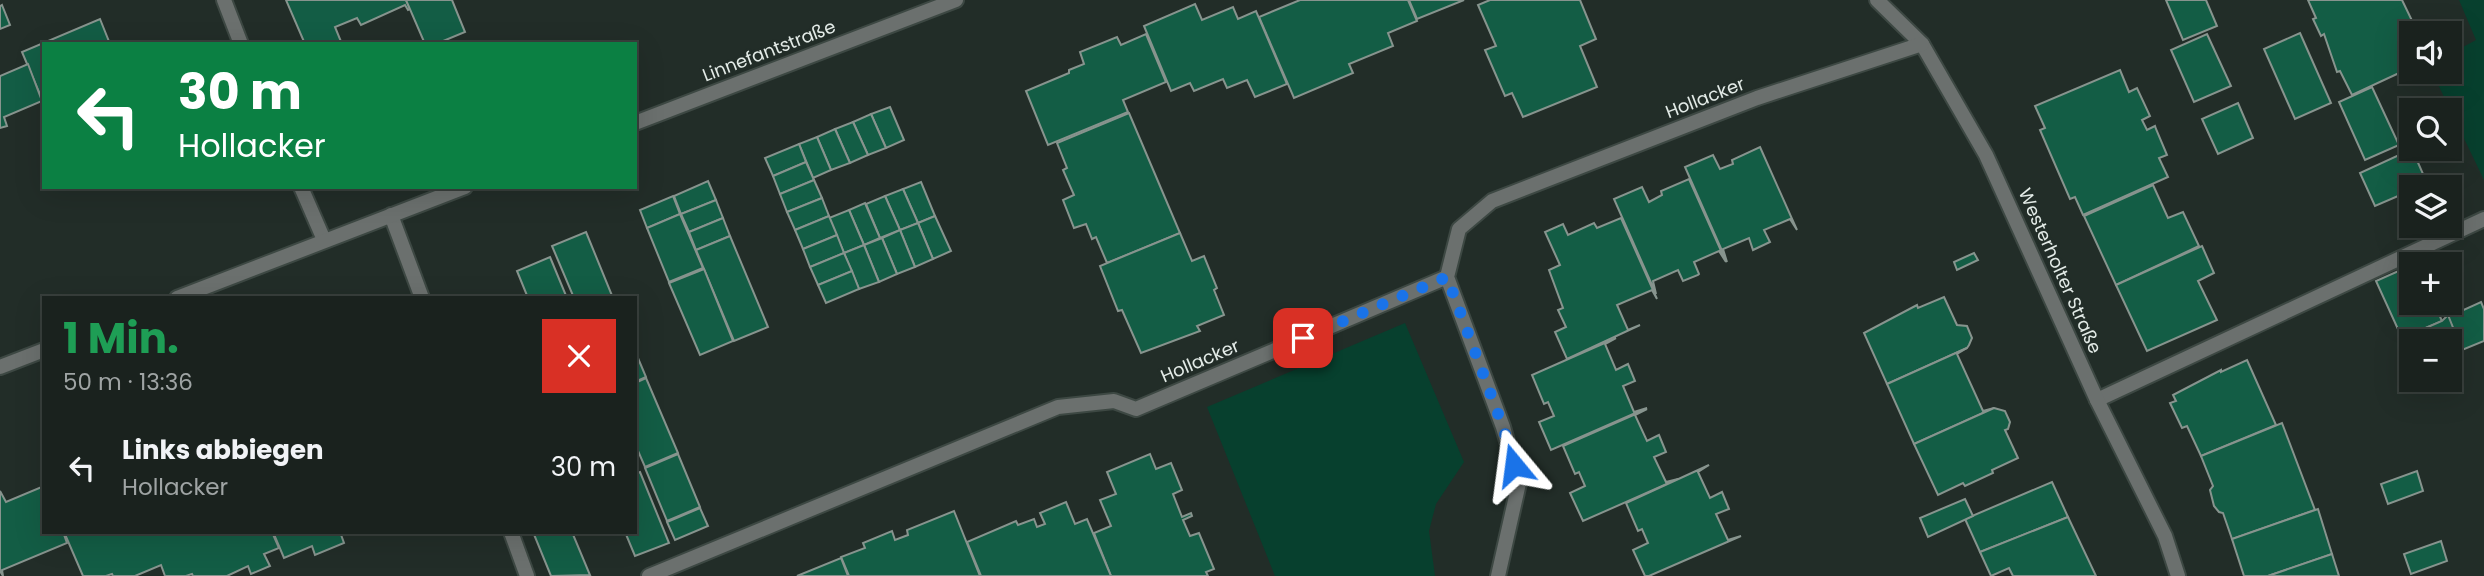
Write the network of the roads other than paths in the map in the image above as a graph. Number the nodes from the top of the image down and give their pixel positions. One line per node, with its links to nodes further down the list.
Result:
1 (224, 0): 4 (street)
2 (956, 0): 6 (street, Linnefantstraße)
3 (1877, 0): 5 (street, Westerholter Straße)
4 (241, 42)
5 (1922, 44): 12 (street, Hollacker); 17 (street, Westerholter Straße)
6 (637, 122)
7 (302, 189): 11 (street)
8 (461, 189): 9 (street)
9 (391, 215): 11 (street); 14 (street)
10 (2484, 219): 17 (street)
11 (324, 240): 13 (street)
12 (1447, 277): 20 (street, Hollacker); 21 (street)
13 (182, 296)
14 (421, 296)
15 (42, 351): 16 (street)
16 (0, 367)
17 (2097, 400): 22 (street, Westerholter Straße)
18 (512, 534): 19 (street)
19 (527, 576)
20 (649, 576)
21 (1499, 576)
22 (2178, 576)

